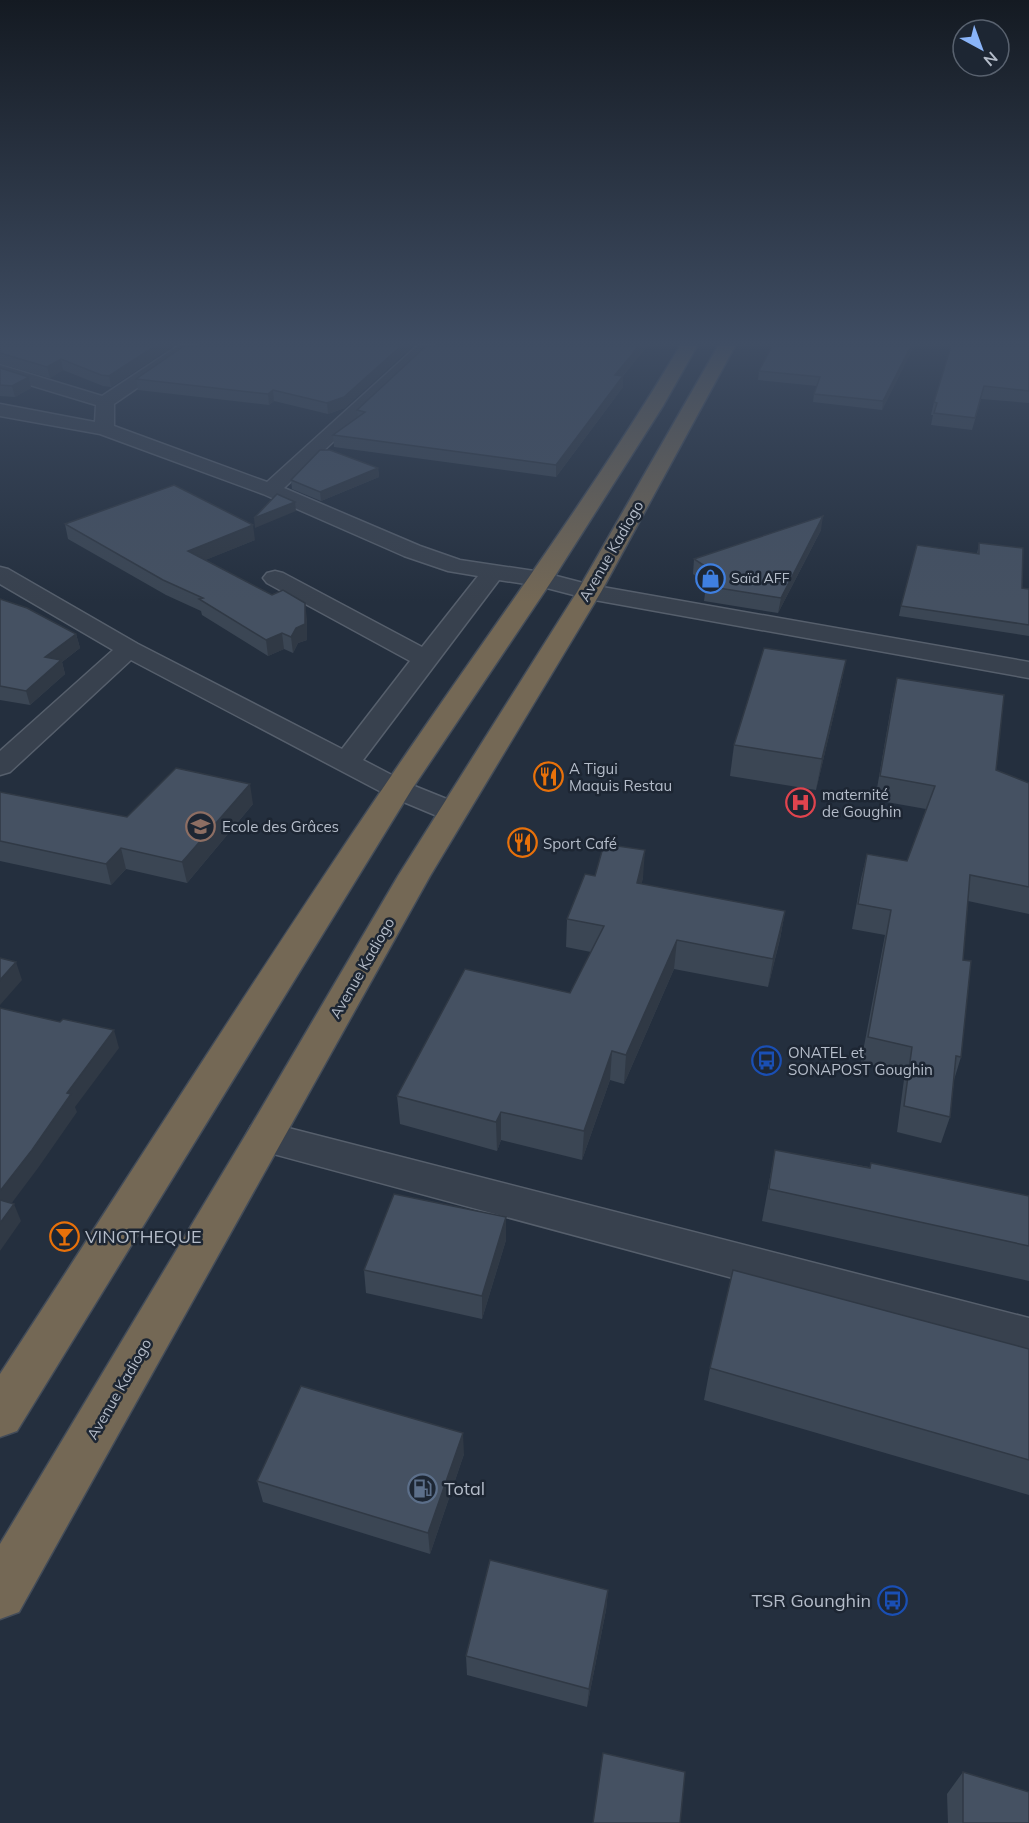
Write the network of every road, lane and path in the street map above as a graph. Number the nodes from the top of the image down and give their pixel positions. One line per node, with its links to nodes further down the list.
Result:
1 (110, 431): 5 (street)
2 (334, 431): 5 (street)
3 (638, 431): 9 (highway)
4 (679, 431): 10 (highway, Avenue Kadiogo)
5 (270, 490): 6 (street)
6 (493, 572): 9 (street); 12 (street)
7 (0, 574): 11 (street)
8 (275, 579): 12 (street)
9 (541, 579): 10 (street); 16 (highway)
10 (589, 592): 13 (street); 17 (highway, Avenue Kadiogo)
11 (129, 649): 14 (street); 15 (street)
12 (425, 659): 14 (street)
13 (1029, 670)
14 (346, 762): 16 (street)
15 (0, 766)
16 (397, 789): 17 (street); 20 (highway)
17 (453, 812): 18 (highway, Avenue Kadiogo)
18 (265, 1137): 19 (street); 21 (highway, Avenue Kadiogo)
19 (1029, 1338)
20 (0, 1415)
21 (0, 1593)

